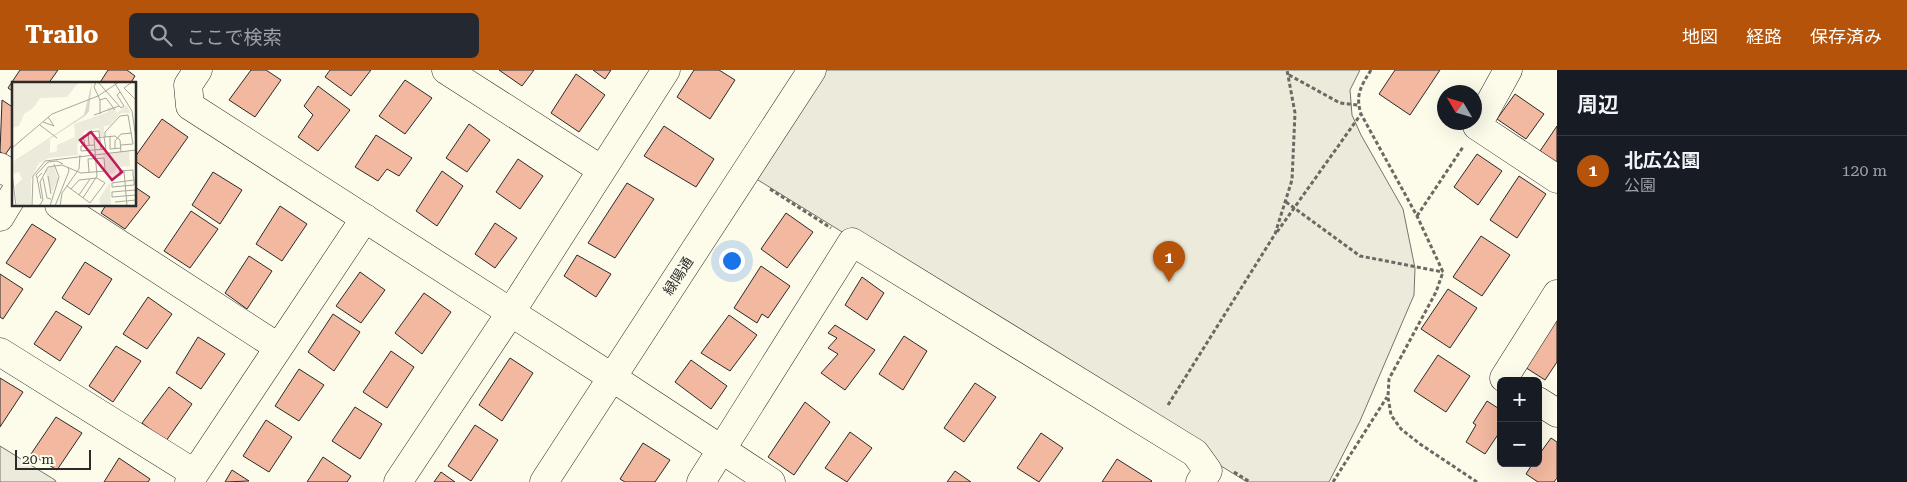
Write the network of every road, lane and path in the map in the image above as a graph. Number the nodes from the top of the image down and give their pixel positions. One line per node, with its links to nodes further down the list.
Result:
1 (198, 70): 24 (street)
2 (446, 70): 14 (street)
3 (666, 70): 14 (street)
4 (812, 70): 33 (street, 緑陽通)
5 (1371, 70): 8 (path)
6 (1508, 70): 10 (street)
7 (1288, 72): 8 (path); 19 (path)
8 (1358, 105): 9 (path)
9 (1361, 114): 21 (path); 22 (path)
10 (1482, 117)
11 (1482, 129): 16 (street)
12 (1474, 130): 22 (path)
13 (0, 167): 15 (street)
14 (602, 170): 29 (street)
15 (12, 175)
16 (1557, 179)
17 (770, 189): 26 (path)
18 (12, 197): 23 (street)
19 (1286, 202): 21 (path); 25 (path)
20 (61, 206): 30 (street)
21 (1294, 208): 25 (path); 27 (path)
22 (1417, 216): 27 (path)
23 (0, 217)
24 (365, 218): 29 (street); 30 (street)
25 (1275, 234): 37 (path)
26 (852, 242): 37 (street); 38 (street)
27 (1443, 272): 34 (path)
28 (1557, 294): 32 (street)
29 (511, 312): 33 (street); 40 (street)
30 (278, 347): 39 (street)
31 (0, 352): 39 (street)
32 (1505, 377)
33 (613, 378): 38 (street); 41 (street, 緑陽通)
34 (1388, 396): 45 (path); 46 (path)
35 (1542, 403): 36 (street)
36 (1557, 413)
37 (1154, 426): 44 (street)
38 (721, 450): 42 (street); 43 (street)
39 (192, 478)
40 (398, 482)
41 (544, 482)
42 (701, 482)
43 (771, 482)
44 (1200, 482)
45 (1333, 482)
46 (1477, 482)

